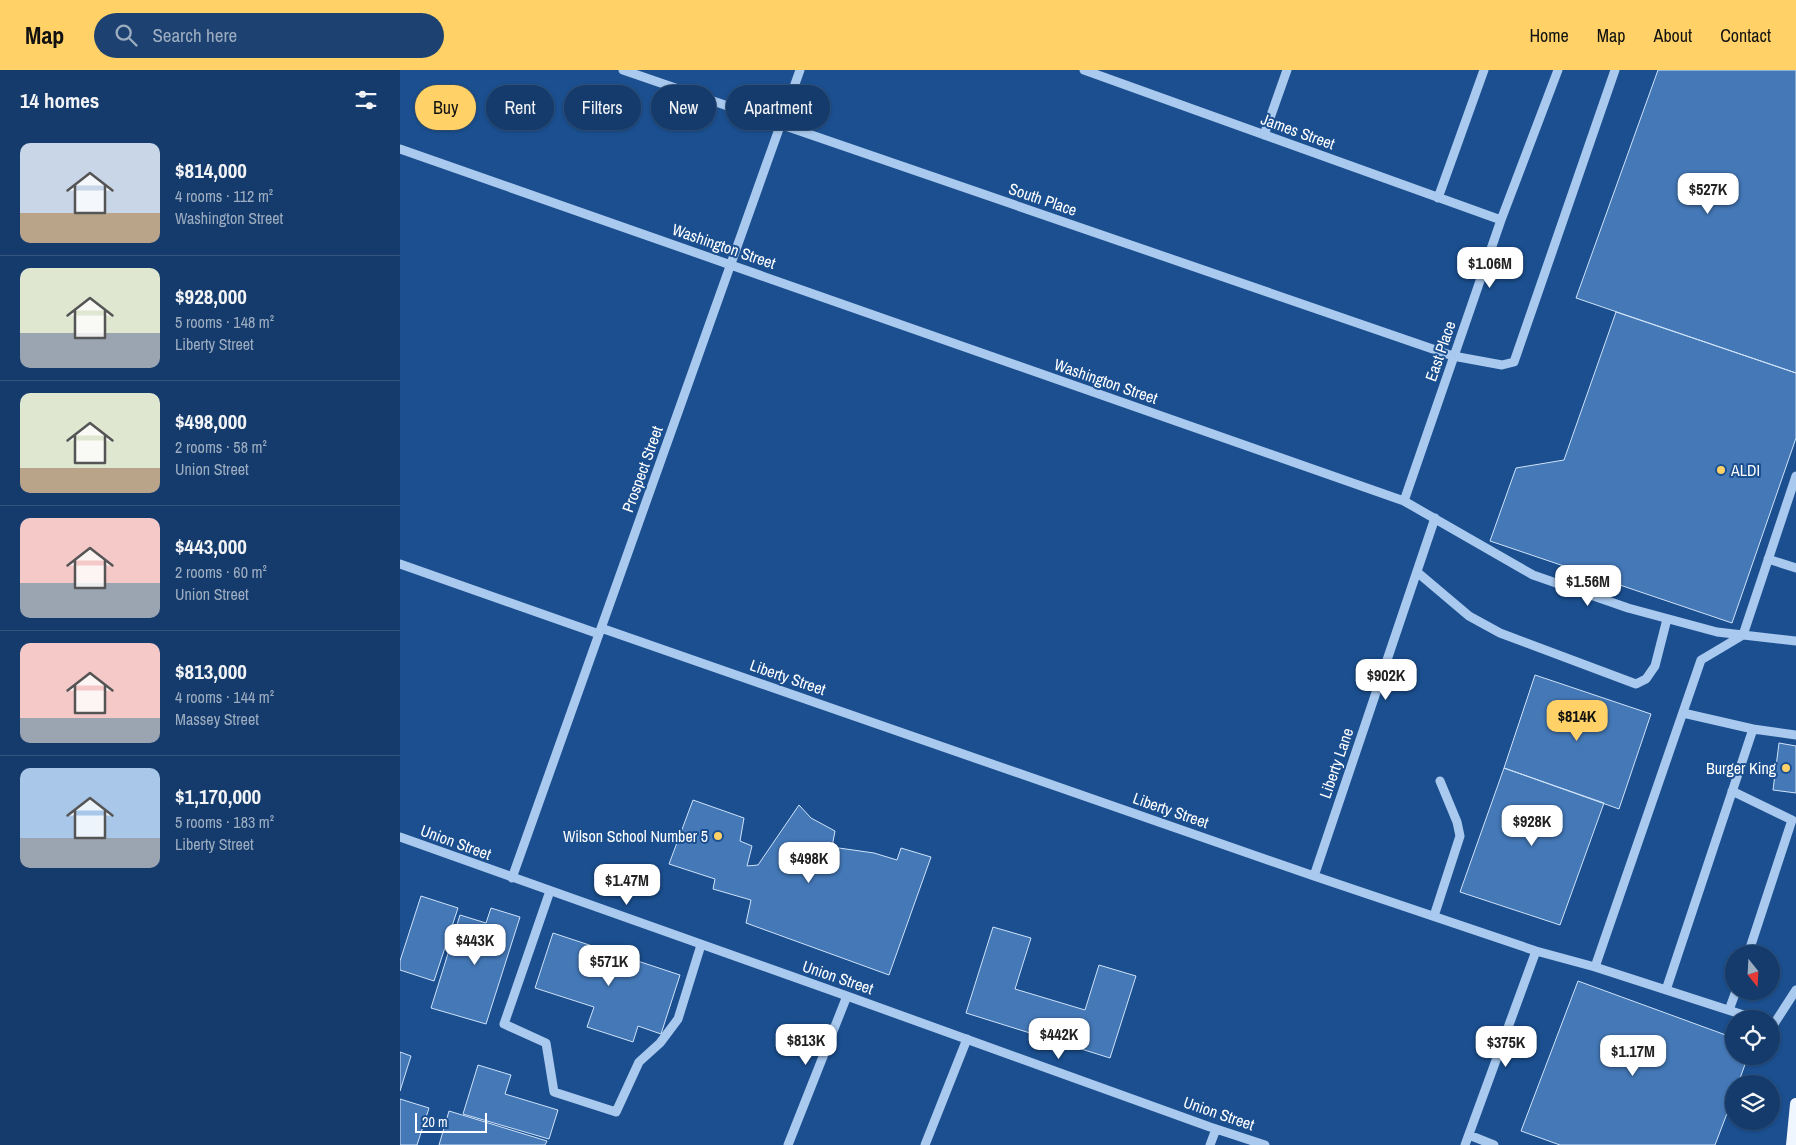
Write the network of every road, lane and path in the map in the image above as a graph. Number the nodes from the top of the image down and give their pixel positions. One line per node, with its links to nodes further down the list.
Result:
1 (623, 70): 9 (street, South Place)
2 (800, 70): 8 (street, Prospect Street)
3 (1084, 70): 12 (street, James Street)
4 (1287, 70): 12 (street)
5 (1484, 70): 14 (street)
6 (1558, 70): 15 (street, East Place)
7 (1615, 70): 17 (street, South Place)
8 (795, 85)
9 (726, 106)
10 (778, 130): 16 (street, Prospect Street)
11 (795, 130): 17 (street, South Place)
12 (1264, 135): 14 (street, James Street)
13 (400, 150): 16 (street, Washington Street)
14 (1438, 198): 15 (street, James Street)
15 (1501, 220): 17 (street, East Place)
16 (730, 265): 19 (street, Washington Street); 26 (street, Prospect Street)
17 (1454, 356): 19 (street, East Place)
18 (1796, 476): 21 (street)
19 (1404, 501): 20 (street, Washington Street)
20 (1435, 518): 24 (street, Liberty Lane); 25 (street, Washington Street)
21 (1768, 559): 23 (street); 27 (street)
22 (400, 564): 26 (street, Liberty Street)
23 (1796, 568)
24 (1417, 572): 25 (street); 35 (street, Liberty Lane)
25 (1667, 619): 27 (street, Washington Street)
26 (600, 631): 35 (street, Liberty Street); 36 (street, Prospect Street)
27 (1744, 635): 28 (street, Washington Street); 29 (street)
28 (1796, 641)
29 (1683, 713): 30 (street); 42 (street)
30 (1753, 729): 31 (street); 33 (street)
31 (1796, 735)
32 (1440, 781): 38 (street)
33 (1732, 791): 40 (street); 43 (street)
34 (400, 837): 36 (street, Union Street)
35 (1314, 876): 38 (street, Liberty Street)
36 (512, 878): 37 (street, Union Street)
37 (550, 891): 39 (street, Union Street); 39 (street)
38 (1434, 916): 41 (street, Liberty Street)
39 (701, 944): 45 (street, Union Street)
40 (1751, 945)
41 (1536, 951): 42 (street, Liberty Street); 52 (street)
42 (1595, 967): 43 (street, Liberty Street)
43 (1666, 990): 47 (street, Liberty Street)
44 (1796, 990): 48 (street)
45 (847, 996): 49 (street, Union Street); 53 (street)
46 (1733, 1000): 47 (street)
47 (1729, 1010)
48 (1780, 1015)
49 (967, 1039): 51 (street, Union Street); 54 (street)
50 (1796, 1104): 59 (main road)
51 (1216, 1129): 55 (street); 56 (street, Union Street)
52 (1469, 1135): 57 (street); 58 (street)
53 (788, 1145)
54 (925, 1145)
55 (1210, 1145)
56 (1265, 1145)
57 (1465, 1145)
58 (1494, 1145)
59 (1792, 1145)

